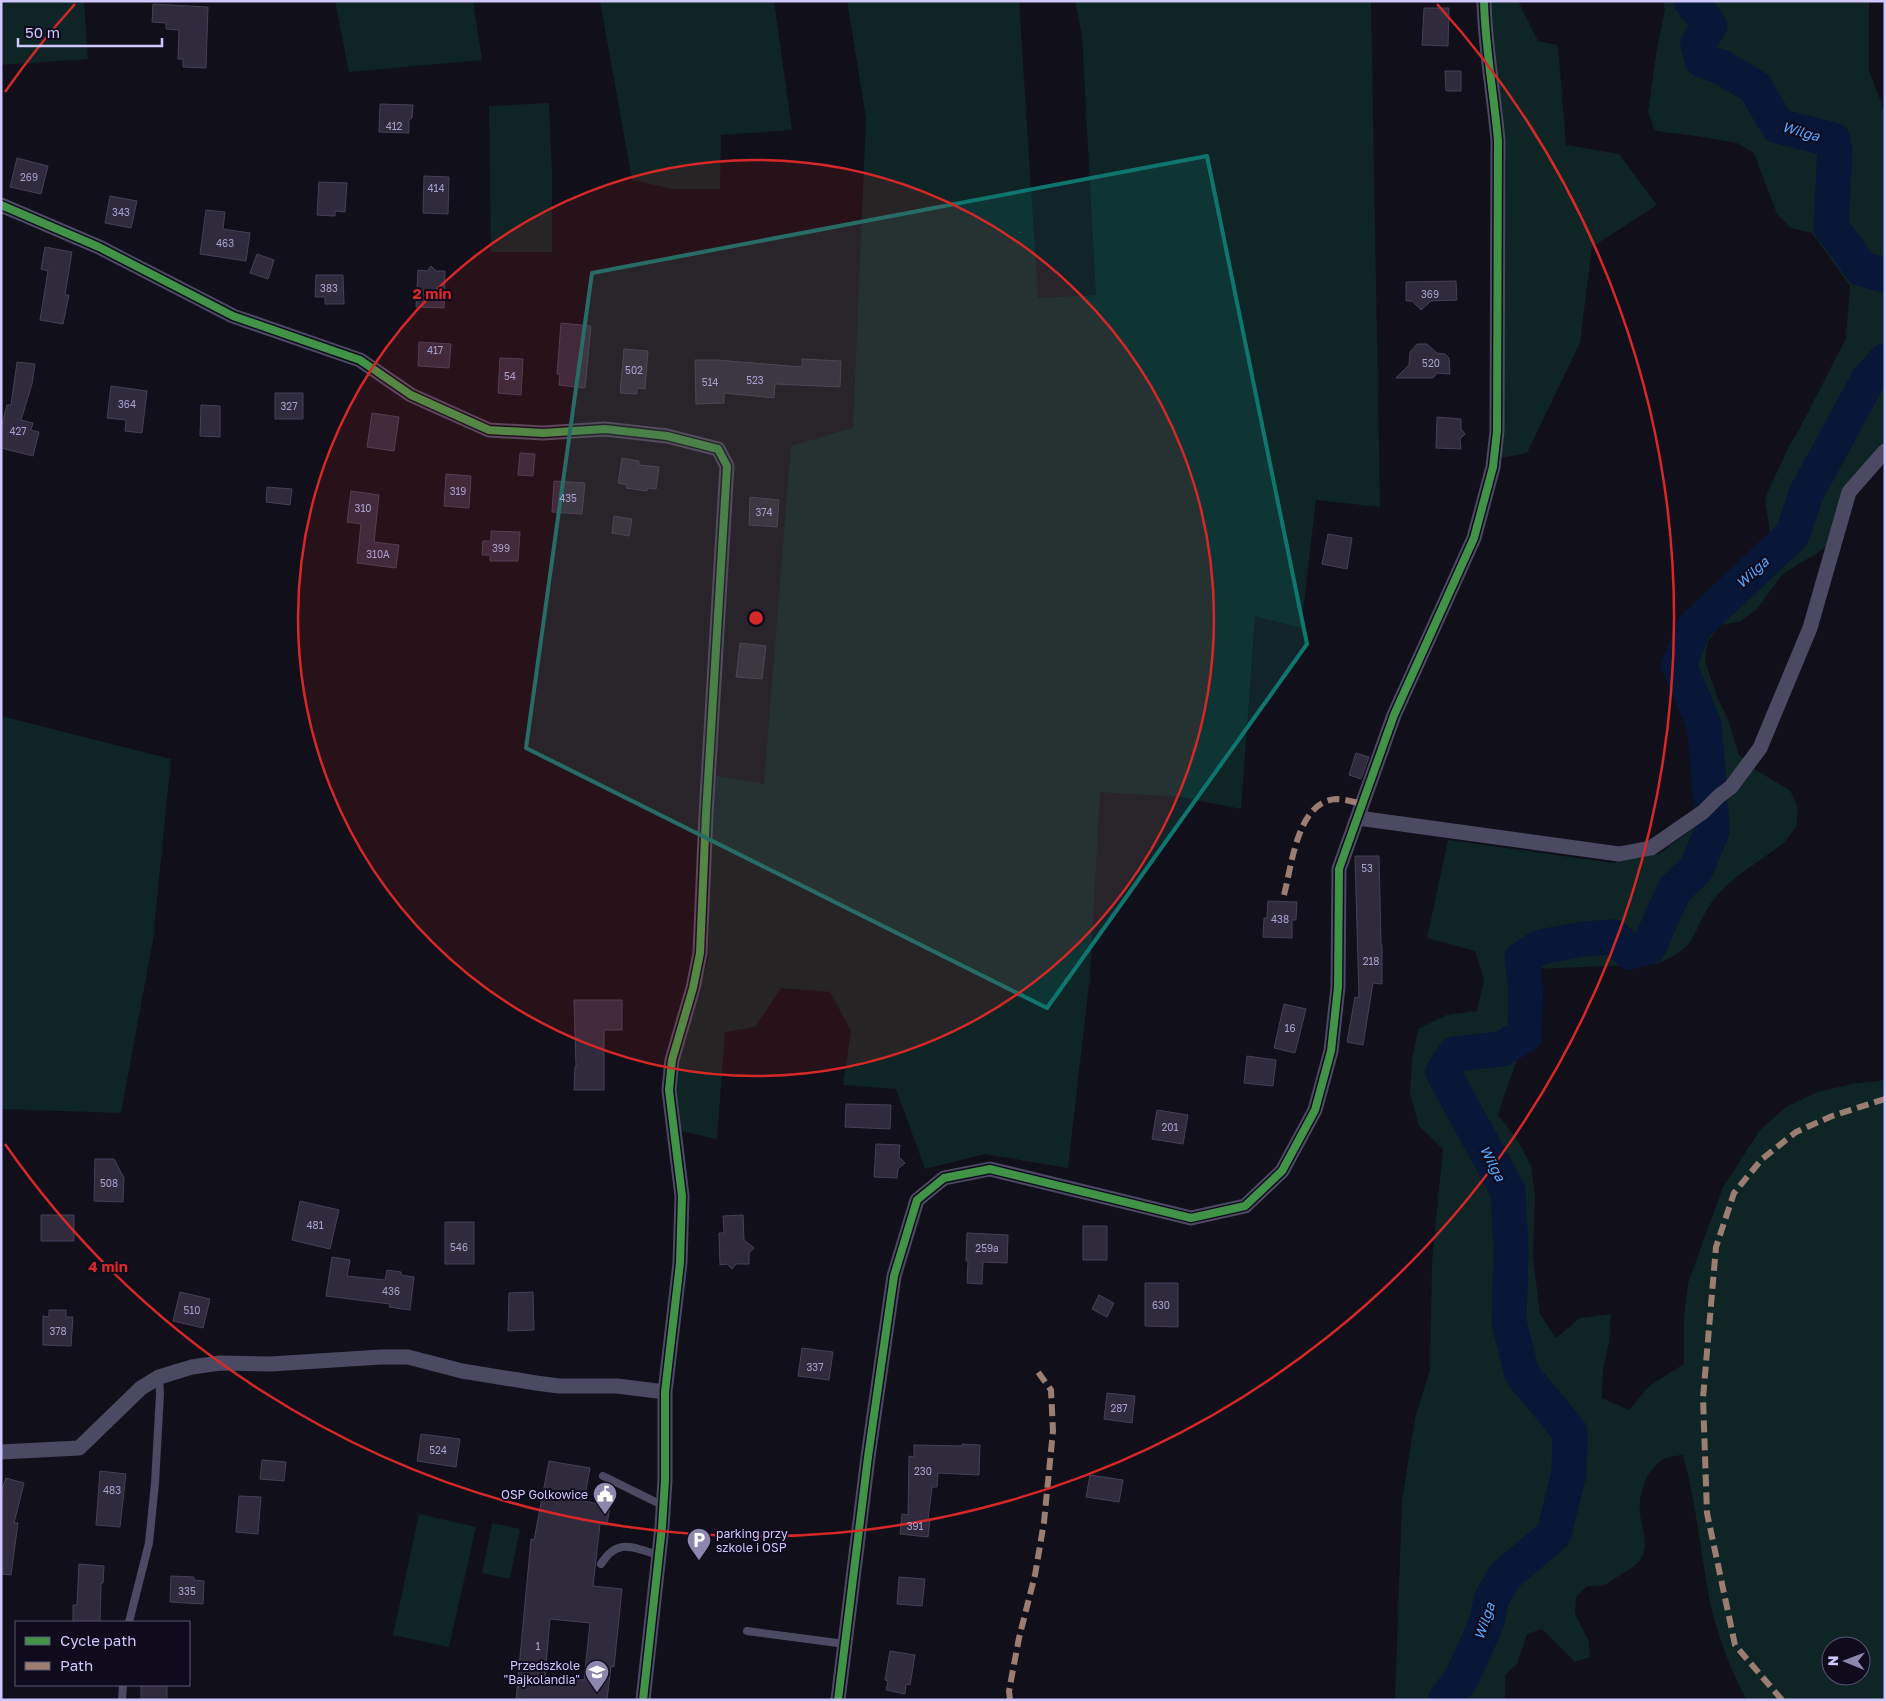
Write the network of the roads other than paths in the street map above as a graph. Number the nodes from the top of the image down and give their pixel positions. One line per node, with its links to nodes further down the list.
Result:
1 (1484, 1): 4 (street)
2 (1, 205): 6 (street)
3 (1885, 451): 4 (street)
4 (1358, 818): 14 (street)
5 (159, 1377): 6 (street); 7 (street); 12 (lane)
6 (665, 1392): 9 (street)
7 (1, 1452)
8 (603, 1476): 9 (lane)
9 (664, 1506): 10 (street)
10 (659, 1555): 11 (lane); 17 (street)
11 (601, 1564)
12 (129, 1621)
13 (748, 1631): 14 (lane)
14 (845, 1644): 18 (street)
15 (123, 1686): 16 (lane)
16 (122, 1700)
17 (643, 1700)
18 (838, 1700)

